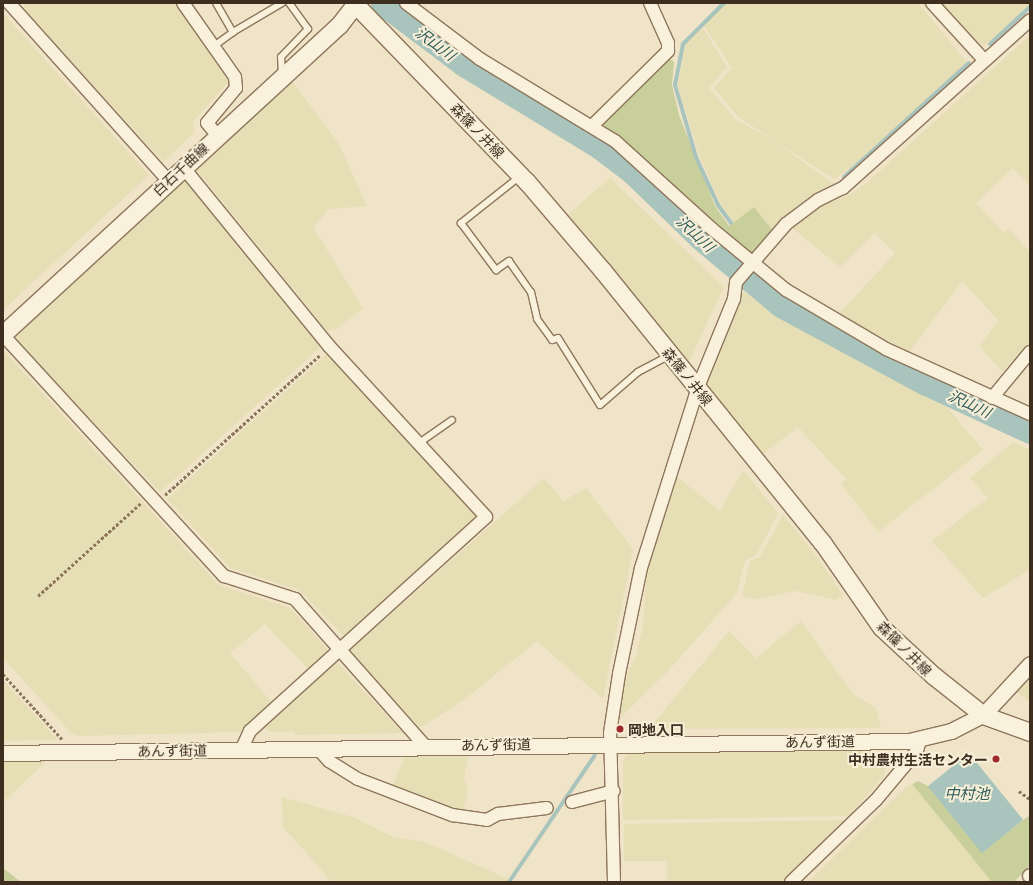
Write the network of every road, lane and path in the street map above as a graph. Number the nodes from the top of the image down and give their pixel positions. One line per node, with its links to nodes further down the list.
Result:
1 (10, 3): 18 (street)
2 (184, 3): 12 (street)
3 (216, 3): 11 (lane)
4 (282, 3): 11 (lane)
5 (288, 3): 14 (lane)
6 (355, 3): 14 (main road, 白石千曲線); 24 (main road, 森篠ノ井線)
7 (406, 3): 15 (street)
8 (650, 3): 15 (street)
9 (932, 3): 13 (street)
10 (1030, 20): 13 (street)
11 (233, 32): 12 (lane)
12 (214, 46): 16 (street)
13 (984, 60): 20 (street)
14 (282, 76): 16 (main road, 白石千曲線)
15 (592, 126): 20 (street)
16 (217, 135): 17 (main road, 白石千曲線)
17 (183, 167): 18 (main road, 白石千曲線); 22 (street)
18 (168, 180): 21 (main road, 白石千曲線)
19 (514, 181): 24 (lane)
20 (751, 266): 25 (street); 26 (street)
21 (3, 335): 30 (street)
22 (329, 346): 29 (street); 30 (path)
23 (1030, 352): 26 (street)
24 (670, 354): 25 (main road, 森篠ノ井線)
25 (698, 388): 35 (main road, 森篠ノ井線); 38 (street)
26 (992, 398): 27 (street)
27 (1030, 414)
28 (452, 420): 29 (lane)
29 (419, 443): 32 (street)
30 (153, 498): 31 (path); 32 (street)
31 (38, 596)
32 (339, 648): 39 (street); 40 (street)
33 (1030, 664): 35 (street)
34 (3, 674): 42 (path)
35 (983, 715): 36 (main road, 森篠ノ井線); 37 (street, あんず街道)
36 (1030, 732)
37 (920, 740): 38 (street, あんず街道); 50 (street)
38 (611, 743): 39 (street, あんず街道); 44 (street)
39 (425, 746): 41 (street, あんず街道)
40 (242, 748): 41 (street, あんず街道); 42 (street, あんず街道)
41 (318, 748): 48 (street)
42 (74, 752): 43 (street, あんず街道)
43 (3, 753)
44 (614, 791): 47 (street); 49 (street)
45 (1019, 791): 46 (path)
46 (1030, 798)
47 (572, 802)
48 (547, 808)
49 (614, 882)
50 (792, 882)

